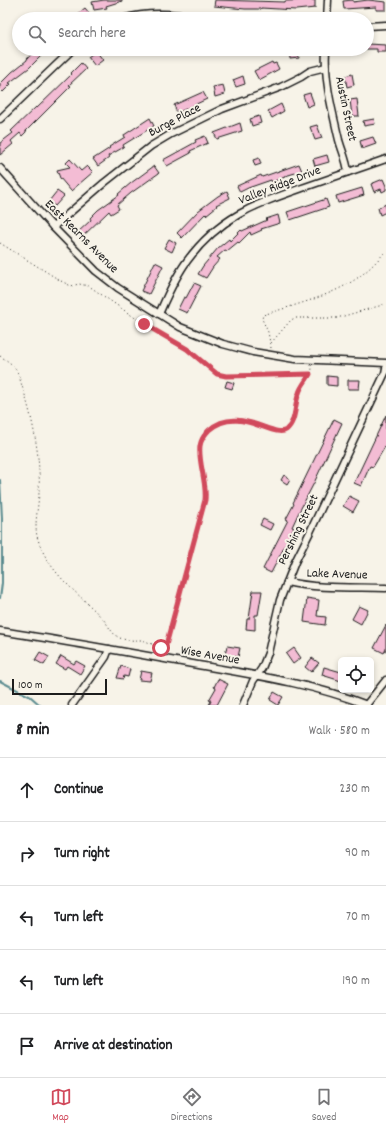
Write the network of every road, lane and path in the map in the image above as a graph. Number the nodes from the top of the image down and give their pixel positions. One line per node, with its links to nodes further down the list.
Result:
1 (328, 0): 2 (street)
2 (327, 12)
3 (386, 25): 4 (street)
4 (374, 26)
5 (66, 56): 8 (street)
6 (326, 56): 7 (street, Austin Street)
7 (326, 67): 11 (street, Austin Street); 12 (street, Burge Place)
8 (0, 119)
9 (386, 160): 11 (street, Valley Ridge Drive)
10 (0, 168): 12 (street, East Kearns Avenue)
11 (348, 172): 16 (street, Valley Ridge Drive)
12 (53, 227): 16 (street, East Kearns Avenue)
13 (0, 243): 23 (path)
14 (386, 251): 17 (path)
15 (386, 304): 17 (path)
16 (158, 314): 21 (street, East Kearns Avenue)
17 (271, 343): 18 (path)
18 (271, 349)
19 (0, 356): 23 (path)
20 (309, 361): 23 (path)
21 (386, 363)
22 (386, 368): 24 (street, Pershing Street)
23 (310, 374)
24 (286, 582): 25 (street, Lake Avenue); 28 (street, Pershing Street)
25 (386, 588)
26 (0, 631): 27 (street, Wise Avenue)
27 (108, 649): 28 (street, Wise Avenue); 30 (street)
28 (257, 675): 31 (street, Pershing Street); 32 (street, Wise Avenue)
29 (386, 680): 32 (street)
30 (72, 705)
31 (243, 705)
32 (367, 705)

